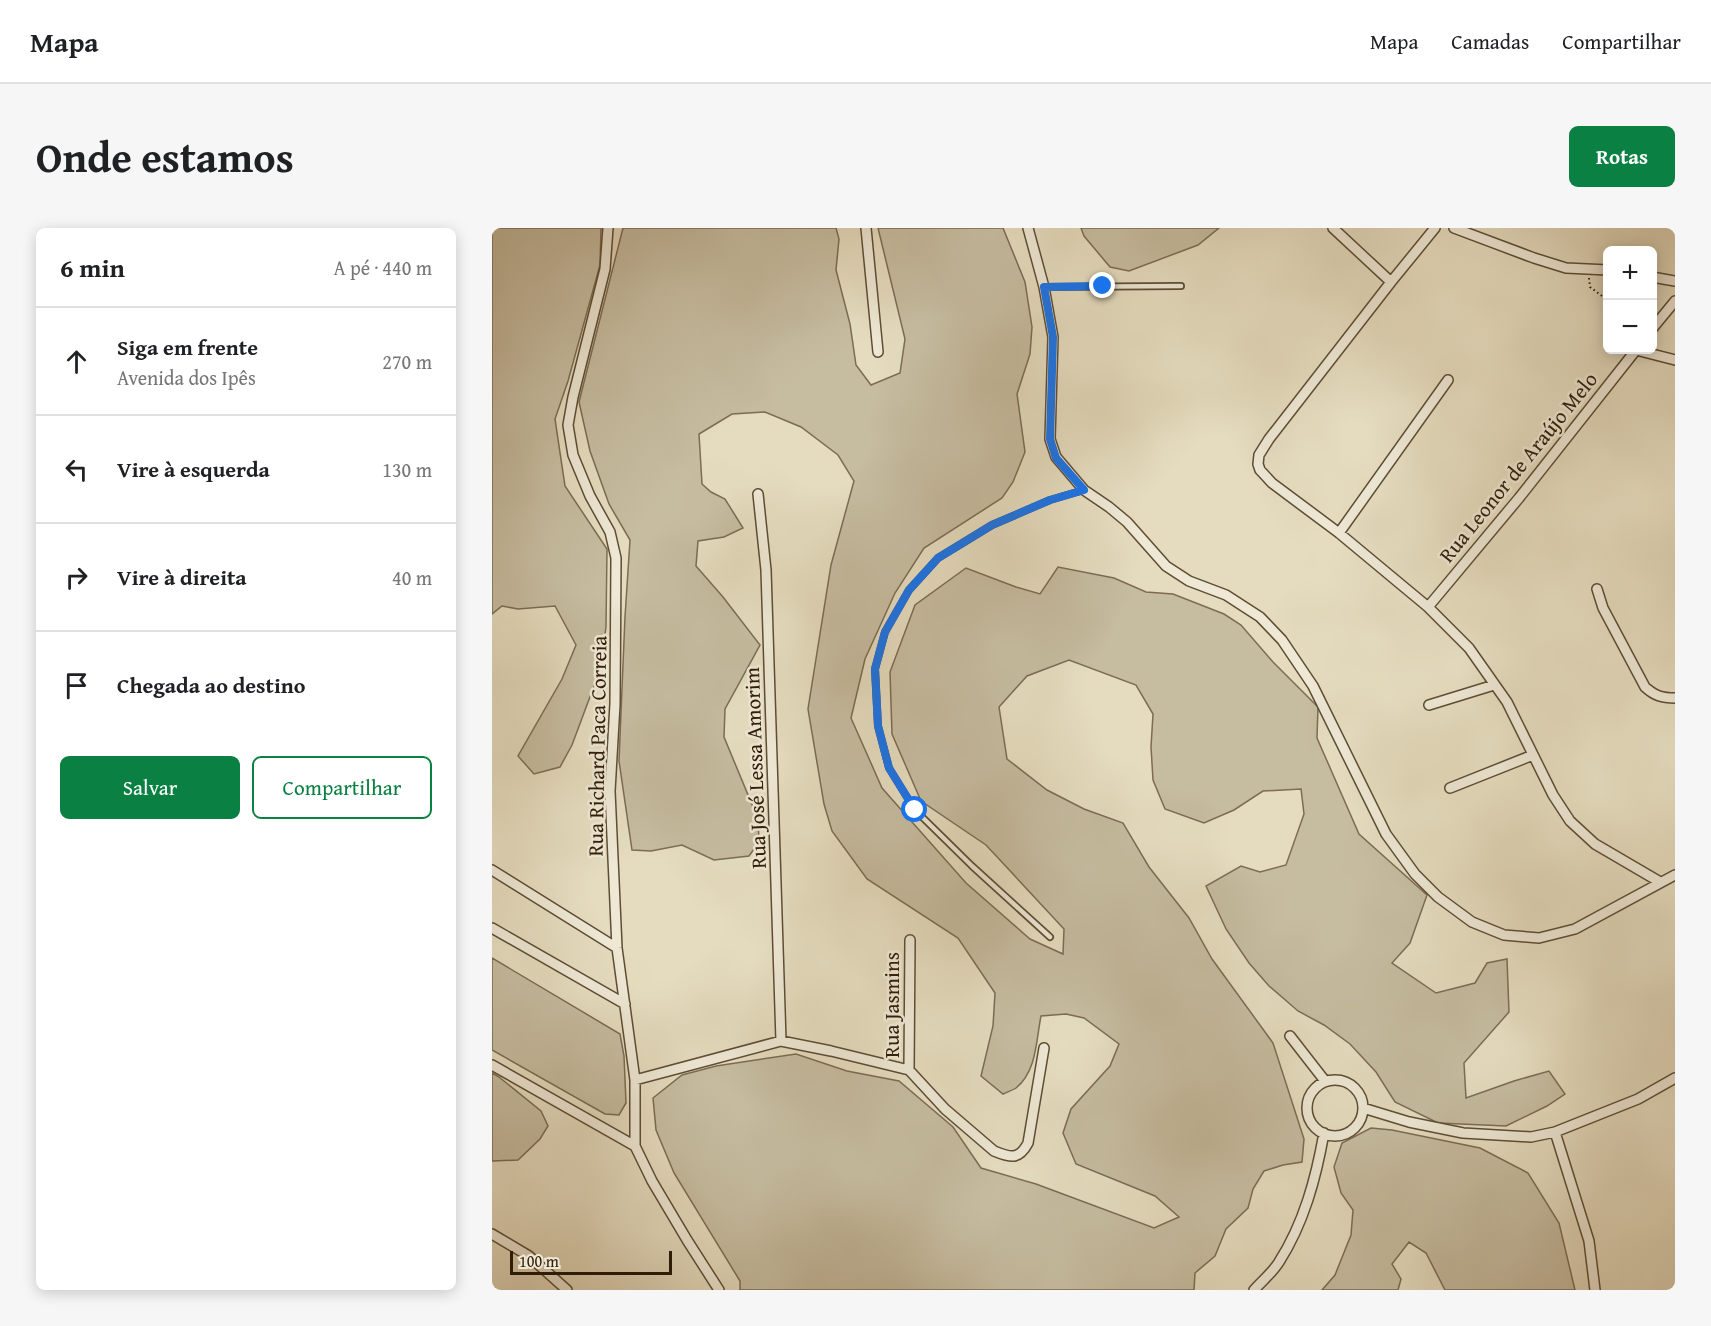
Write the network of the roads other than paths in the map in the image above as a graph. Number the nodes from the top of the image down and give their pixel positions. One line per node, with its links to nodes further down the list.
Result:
1 (608, 228): 36 (street, Rua Richard Paca Correia)
2 (866, 228): 15 (street)
3 (1028, 228): 12 (street)
4 (1333, 228): 10 (street)
5 (1435, 228): 10 (street)
6 (1454, 228): 7 (street)
7 (1603, 270)
8 (1657, 278): 9 (street)
9 (1675, 281)
10 (1391, 282): 22 (street)
11 (1181, 286): 12 (lane)
12 (1044, 287): 20 (street)
13 (1675, 301): 14 (street)
14 (1657, 324)
15 (878, 352)
16 (1633, 354): 24 (street, Rua Leonor de Araújo Melo)
17 (1652, 354): 18 (street, Rua Leonor de Araújo Melo)
18 (1675, 360)
19 (1448, 380): 22 (street)
20 (1084, 490): 32 (street); 34 (lane)
21 (758, 494): 39 (street, Rua José Lessa Amorim)
22 (1339, 532): 24 (street)
23 (1597, 589): 26 (street)
24 (1428, 607): 25 (street)
25 (1494, 685): 27 (street); 28 (street)
26 (1675, 698)
27 (1429, 705)
28 (1533, 755): 29 (street); 32 (street)
29 (1450, 788)
30 (492, 870): 36 (street)
31 (1675, 875): 32 (street)
32 (1660, 882)
33 (492, 928): 37 (street)
34 (1050, 937)
35 (910, 940): 42 (street, Rua Jasmins)
36 (617, 948): 37 (street, Rua Richard Paca Correia)
37 (625, 1004): 44 (street, Rua Richard Paca Correia)
38 (1290, 1036): 45 (street)
39 (781, 1041): 42 (street); 44 (street)
40 (1044, 1048): 42 (street)
41 (492, 1065): 49 (street)
42 (909, 1070)
43 (1675, 1078): 47 (street)
44 (635, 1080): 49 (street, Rua Richard Paca Correia)
45 (1325, 1081): 46 (street); 48 (street)
46 (1363, 1108): 47 (street); 48 (street)
47 (1555, 1132): 54 (street)
48 (1324, 1133): 53 (street)
49 (635, 1146): 52 (street, Rua Richard Paca Correia)
50 (492, 1234): 51 (street)
51 (567, 1290)
52 (719, 1290)
53 (1254, 1290)
54 (1595, 1290)

